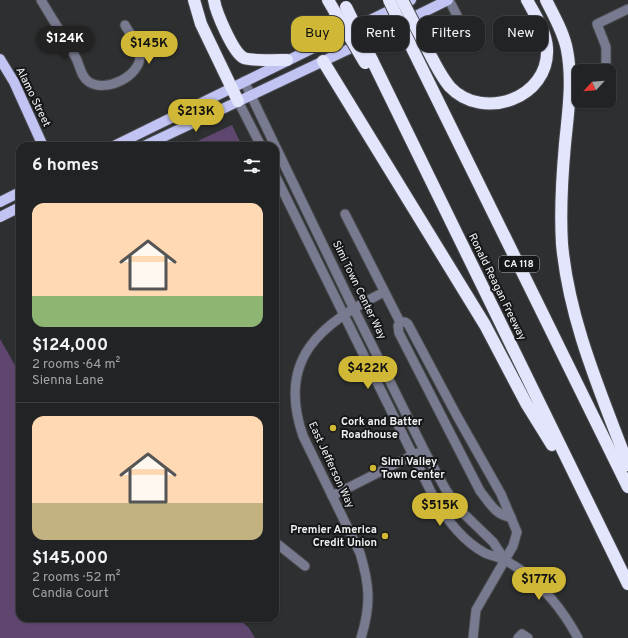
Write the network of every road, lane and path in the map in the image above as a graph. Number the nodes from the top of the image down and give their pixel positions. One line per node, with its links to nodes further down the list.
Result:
1 (40, 0): 14 (street)
2 (194, 0): 21 (highway)
3 (214, 0): 16 (highway)
4 (328, 0): 18 (highway, bridge)
5 (389, 0): 43 (highway, CA 118, bridge)
6 (402, 0): 9 (highway, bridge)
7 (411, 0): 16 (main road)
8 (448, 0): 13 (street); 17 (main road)
9 (528, 0)
10 (546, 0): 42 (highway)
11 (345, 3): 18 (highway, bridge)
12 (628, 9): 19 (street)
13 (457, 16)
14 (125, 25)
15 (0, 58): 24 (main road, Alamo Street)
16 (288, 60): 20 (main road)
17 (323, 61): 22 (main road); 45 (highway)
18 (368, 61): 45 (highway, Ronald Reagan Freeway)
19 (606, 64)
20 (244, 81): 21 (main road); 22 (street, Simi Town Center Way)
21 (232, 88): 23 (highway); 25 (main road)
22 (251, 95): 23 (main road); 28 (street, Simi Town Center Way)
23 (238, 101): 26 (main road); 27 (street)
24 (41, 142)
25 (122, 142)
26 (152, 142)
27 (258, 142)
28 (274, 142)
29 (279, 153): 37 (street, Simi Town Center Way)
30 (279, 183): 38 (street, Simi Town Center Way)
31 (16, 194): 32 (main road)
32 (0, 202)
33 (16, 209): 35 (main road)
34 (345, 214): 36 (street)
35 (0, 217)
36 (384, 292): 37 (street, East Jefferson Way); 39 (street)
37 (354, 308): 38 (street, East Jefferson Way); 40 (street, Simi Town Center Way)
38 (344, 314): 41 (street, Simi Town Center Way); 44 (street, East Jefferson Way)
39 (400, 322): 46 (street); 46 (street)
40 (424, 449): 41 (street); 48 (street, Simi Town Center Way)
41 (412, 456): 44 (street); 48 (street, Simi Town Center Way)
42 (628, 465)
43 (628, 487)
44 (332, 496): 51 (street, East Jefferson Way)
45 (587, 500): 50 (highway, Ronald Reagan Freeway)
46 (511, 517): 48 (street)
47 (279, 545): 49 (street)
48 (505, 560): 52 (street); 55 (street, Simi Town Center Way)
49 (305, 566)
50 (628, 584)
51 (361, 638)
52 (473, 638)
53 (518, 638): 54 (street)
54 (528, 638)
55 (578, 638)

